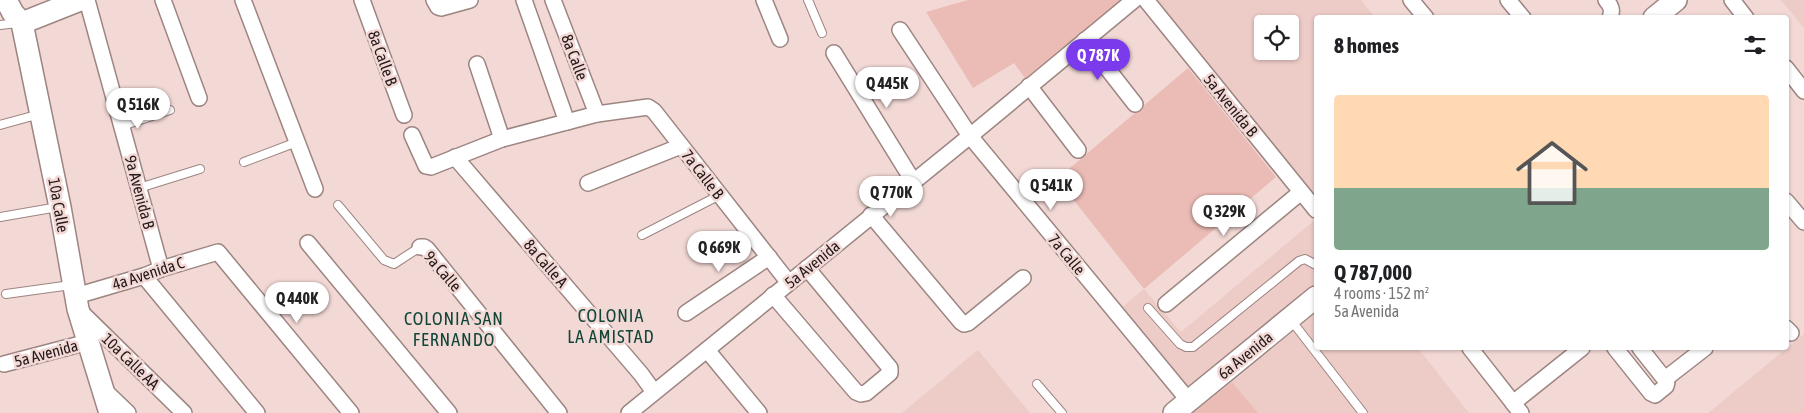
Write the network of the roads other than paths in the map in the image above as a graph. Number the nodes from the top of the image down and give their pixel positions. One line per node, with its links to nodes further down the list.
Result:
1 (6, 0): 23 (street, 10a Calle)
2 (80, 0): 23 (street)
3 (86, 0): 42 (street, 9a Avenida B)
4 (162, 0): 34 (street)
5 (243, 0): 46 (street)
6 (362, 0): 39 (street, 8a Calle B)
7 (434, 0): 8 (street)
8 (470, 0)
9 (524, 0): 40 (street)
10 (553, 0): 38 (street, 8a Calle)
11 (764, 0): 27 (street)
12 (808, 0): 26 (lane)
13 (1134, 0): 28 (street, 5a Avenida)
14 (1146, 0): 56 (street, 5a Avenida B)
15 (1411, 0): 19 (street)
16 (1508, 0): 20 (street)
17 (1676, 0): 21 (street)
18 (1732, 0): 22 (street)
19 (1424, 15)
20 (1520, 15)
21 (1658, 15)
22 (1744, 15)
23 (22, 22): 24 (lane); 37 (street, 10a Calle)
24 (0, 25)
25 (900, 30): 44 (street, 7a Calle)
26 (822, 33)
27 (780, 39)
28 (1085, 40): 32 (street, 5a Avenida); 35 (street)
29 (834, 53): 52 (street)
30 (477, 64): 45 (street)
31 (1789, 72): 33 (street)
32 (1029, 86): 44 (street, 5a Avenida); 48 (street)
33 (1804, 91)
34 (199, 98)
35 (1135, 104)
36 (170, 110): 42 (lane)
37 (42, 113): 41 (lane); 60 (street, 10a Calle)
38 (597, 114): 40 (street); 47 (street, 7a Calle B)
39 (404, 115)
40 (567, 122): 45 (street)
41 (0, 125)
42 (122, 126): 54 (street, 9a Avenida B)
43 (412, 135): 49 (street)
44 (970, 136): 52 (street, 5a Avenida); 98 (street, 7a Calle)
45 (502, 139): 49 (street)
46 (297, 142): 50 (lane); 55 (street)
47 (681, 146): 53 (street); 57 (street, 7a Calle B)
48 (1078, 150)
49 (455, 156): 96 (street, 8a Calle A)
50 (244, 162)
51 (200, 169): 54 (lane)
52 (914, 181): 62 (street, 5a Avenida)
53 (588, 183)
54 (139, 188): 71 (street, 9a Avenida B)
55 (315, 188)
56 (1301, 192): 61 (street, 5a Avenida B); 79 (street)
57 (720, 195): 65 (lane); 68 (street, 7a Calle B)
58 (1789, 204): 64 (street)
59 (338, 205): 67 (lane)
60 (60, 207): 63 (lane); 77 (street, 10a Calle)
61 (1314, 208)
62 (871, 215): 70 (street, 5a Avenida); 73 (street)
63 (0, 216)
64 (1804, 222)
65 (642, 235)
66 (308, 243): 105 (street)
67 (420, 247): 106 (street, 9a Calle)
68 (769, 257): 74 (street, 7a Calle B); 81 (street)
69 (1314, 263): 80 (lane)
70 (807, 268): 74 (street, 5a Avenida); 76 (street)
71 (161, 269): 72 (street, 4a Avenida C); 104 (street, 4a Avenida C)
72 (144, 276): 77 (street, 4a Avenida C); 103 (street)
73 (1023, 278)
74 (789, 283): 76 (street, 5a Avenida)
75 (6, 294): 77 (lane)
76 (774, 295): 85 (street, 5a Avenida)
77 (76, 297): 83 (street, 10a Calle); 102 (street, 10a Calle AA)
78 (1314, 299): 82 (street, 6a Avenida)
79 (1166, 304)
80 (1148, 308)
81 (686, 313)
82 (1290, 318): 84 (lane); 98 (street, 6a Avenida)
83 (88, 342): 92 (street, 5a Avenida); 95 (street, 10a Calle)
84 (1314, 349)
85 (707, 350): 96 (street, 5a Avenida); 107 (street)
86 (1315, 350): 109 (lane)
87 (1472, 350): 97 (street)
88 (1580, 350): 97 (street)
89 (1617, 350): 93 (street)
90 (1642, 350): 93 (street)
91 (1702, 350): 93 (street)
92 (4, 364)
93 (1665, 379)
94 (1037, 384): 108 (lane)
95 (104, 390): 100 (street, 10a Calle); 101 (street)
96 (654, 392): 99 (street, 5a Avenida)
97 (1517, 408)
98 (1180, 409)
99 (639, 410)
100 (110, 413)
101 (128, 413)
102 (184, 413)
103 (257, 413)
104 (350, 413)
105 (449, 413)
106 (558, 413)
107 (759, 413)
108 (1062, 413)
109 (1363, 413)

